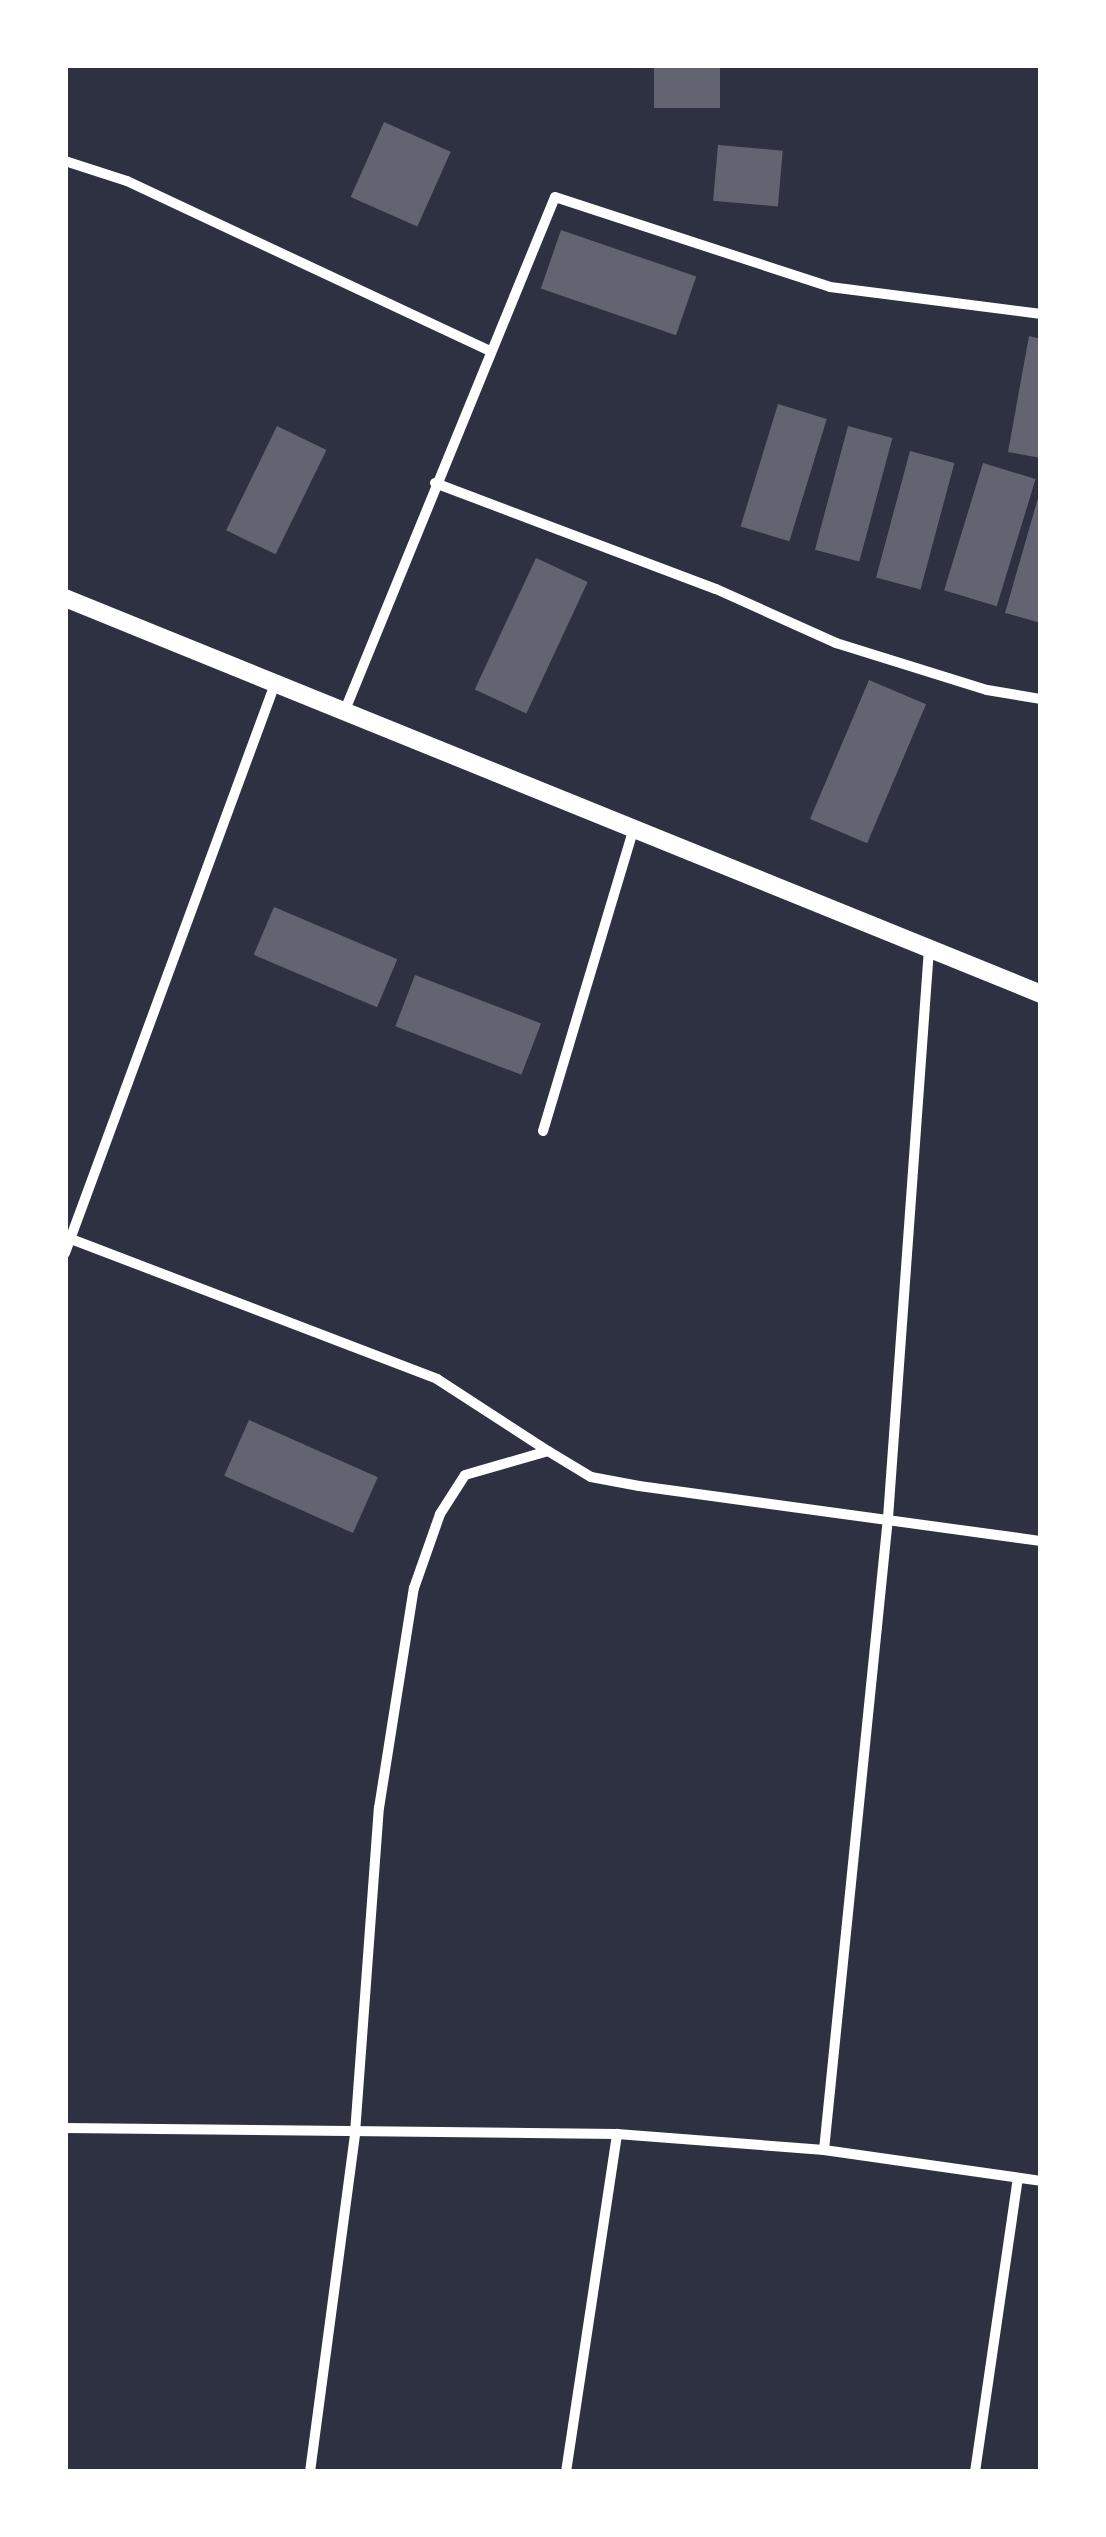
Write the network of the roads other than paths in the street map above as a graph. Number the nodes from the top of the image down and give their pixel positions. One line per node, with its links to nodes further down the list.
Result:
1 (65, 161): 3 (street)
2 (1041, 314): 3 (street)
3 (486, 350): 4 (street)
4 (435, 483): 7 (street); 8 (street)
5 (65, 598): 6 (street)
6 (276, 680): 8 (street); 13 (street)
7 (1041, 698)
8 (346, 710): 9 (street)
9 (634, 826): 10 (street); 12 (street)
10 (929, 949): 11 (street); 16 (street)
11 (1041, 994)
12 (544, 1131)
13 (71, 1239): 14 (street); 15 (street)
14 (65, 1253)
15 (548, 1451): 16 (street); 19 (street)
16 (888, 1518): 17 (street); 21 (street)
17 (1041, 1541)
18 (65, 2128): 19 (street)
19 (355, 2132): 20 (street); 24 (street)
20 (616, 2134): 21 (street); 25 (street)
21 (824, 2150): 22 (street)
22 (1018, 2179): 23 (street); 26 (street)
23 (1041, 2181)
24 (310, 2472)
25 (566, 2472)
26 (975, 2472)

